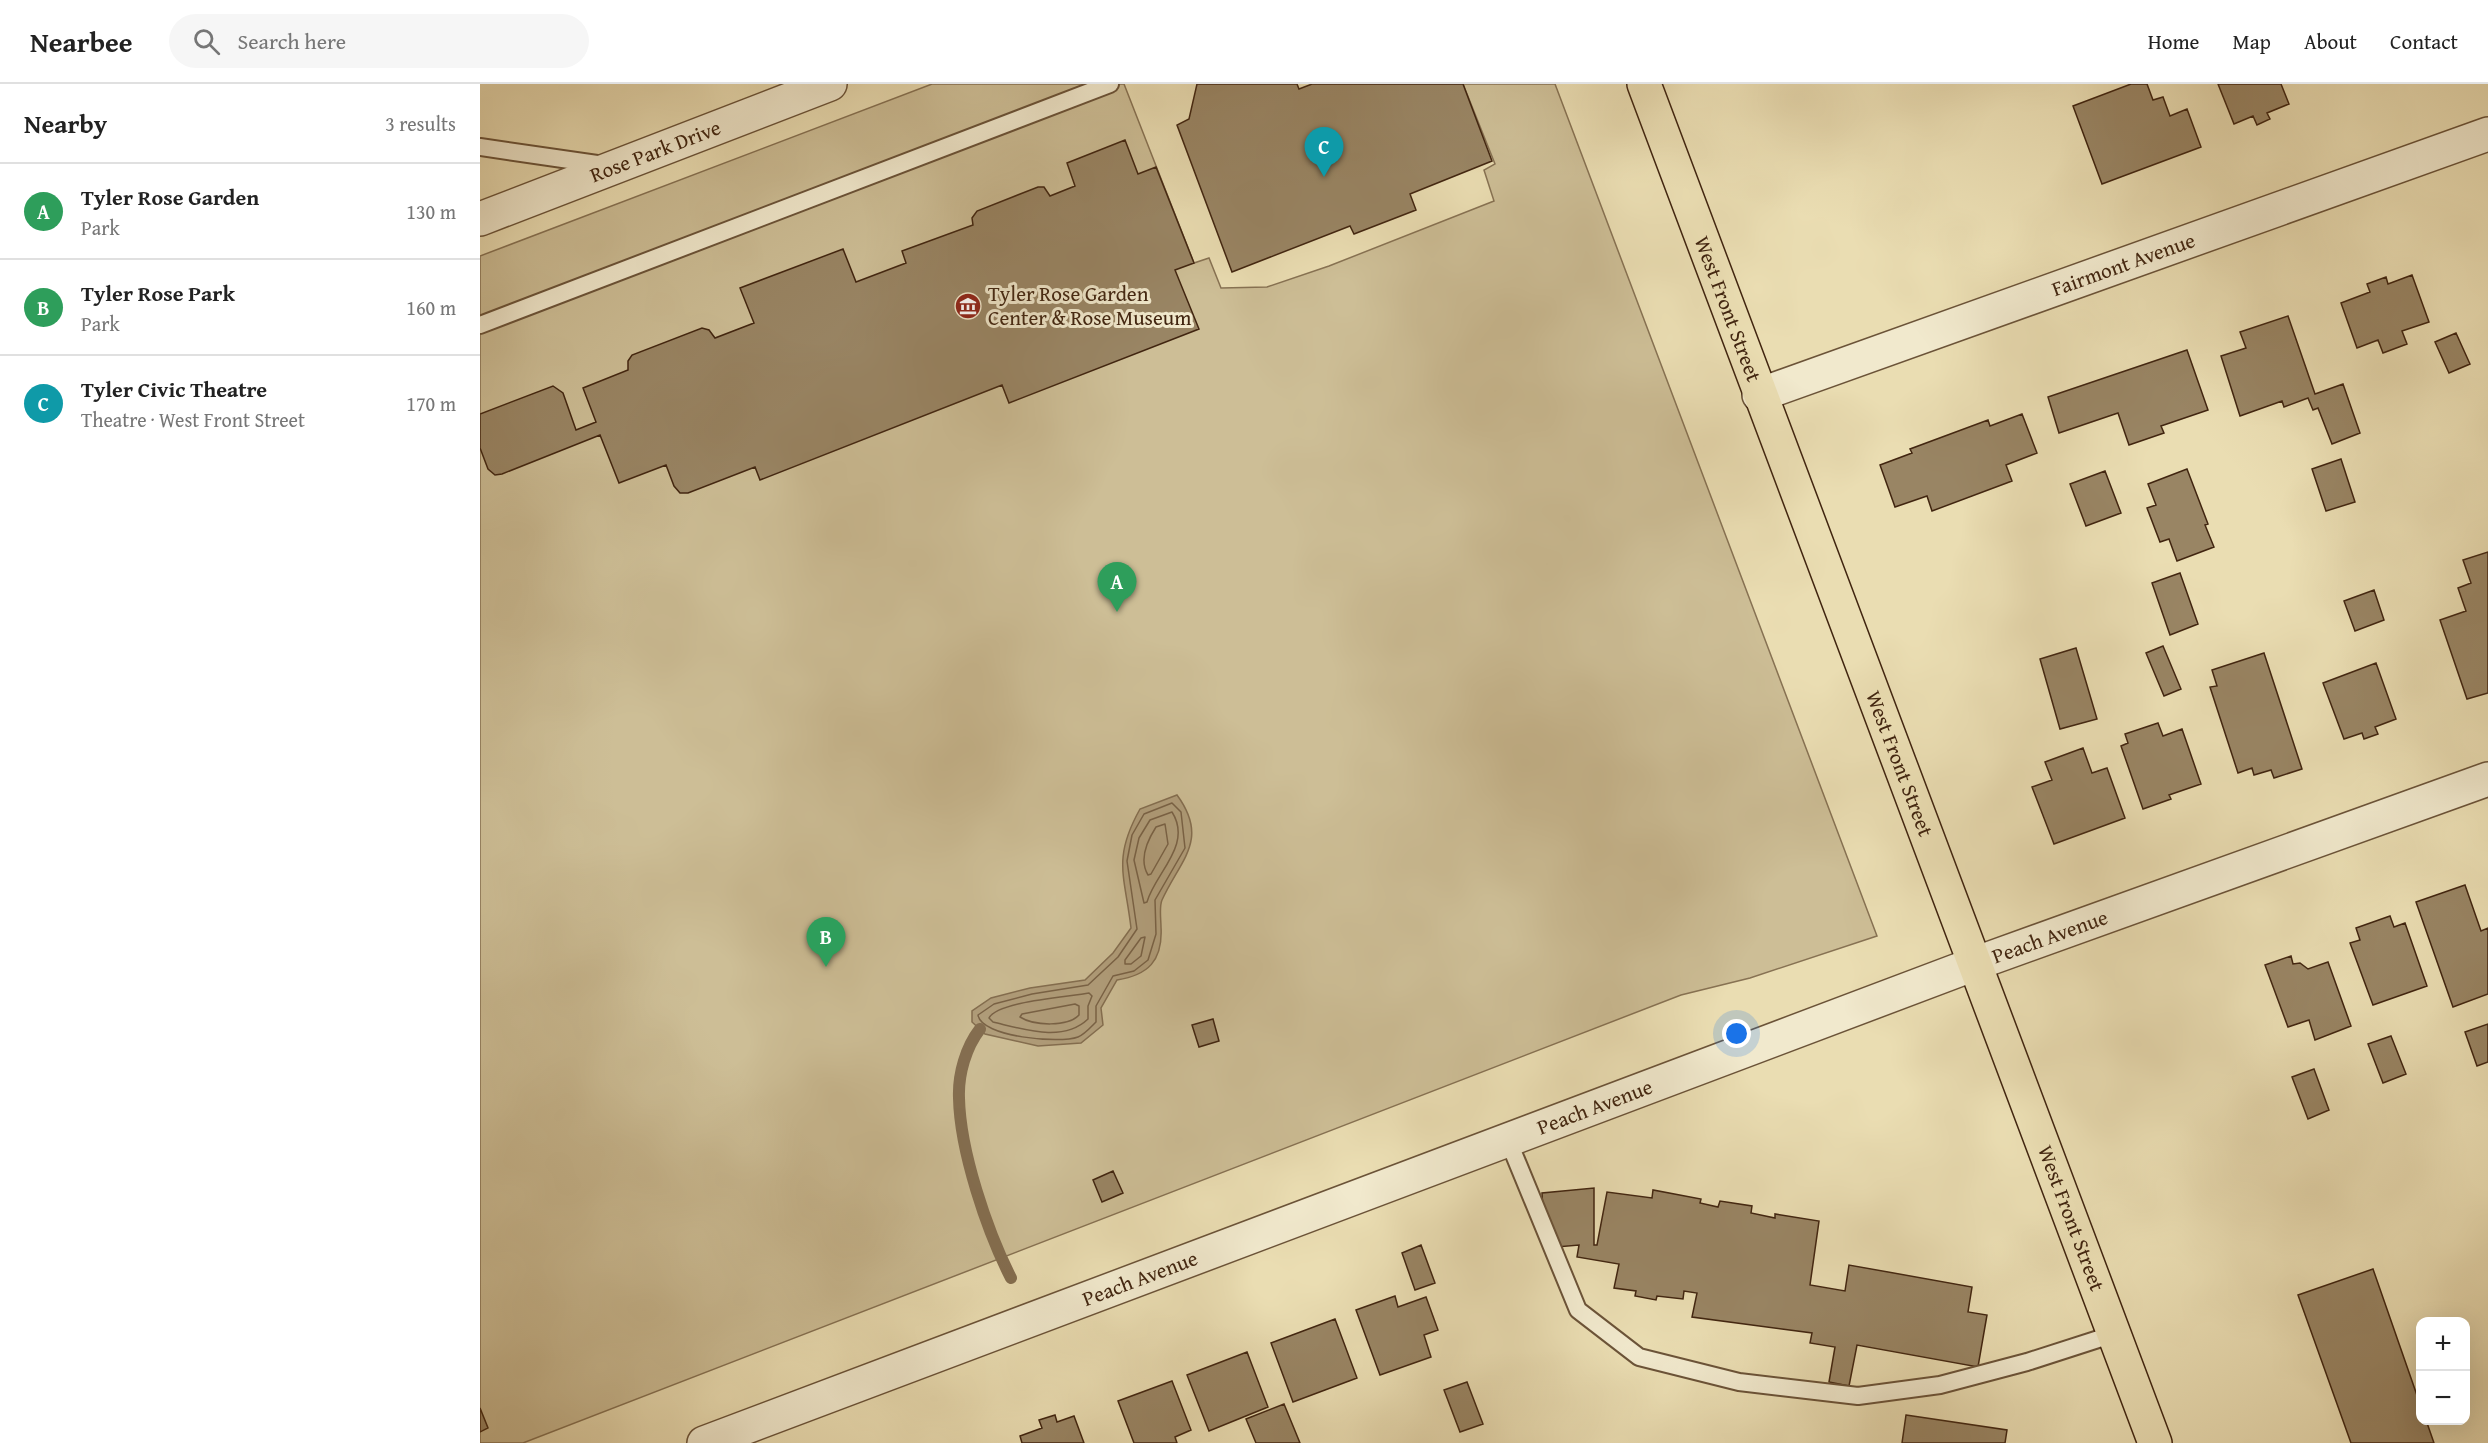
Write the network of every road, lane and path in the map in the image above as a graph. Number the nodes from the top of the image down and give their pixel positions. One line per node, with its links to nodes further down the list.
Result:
1 (830, 84): 6 (street, Rose Park Drive)
2 (1110, 84): 8 (lane)
3 (1644, 84): 9 (main road, West Front Street)
4 (2488, 134): 9 (street, Fairmont Avenue)
5 (480, 147): 6 (lane)
6 (616, 166): 7 (street, Rose Park Drive)
7 (480, 219)
8 (480, 325)
9 (1759, 394): 11 (main road, West Front Street)
10 (2488, 779): 11 (street, Peach Avenue)
11 (1977, 963): 12 (street, Peach Avenue); 13 (main road, West Front Street)
12 (1508, 1140): 13 (lane); 14 (street, Peach Avenue)
13 (2114, 1334): 15 (main road, West Front Street)
14 (704, 1443)
15 (2155, 1443)

